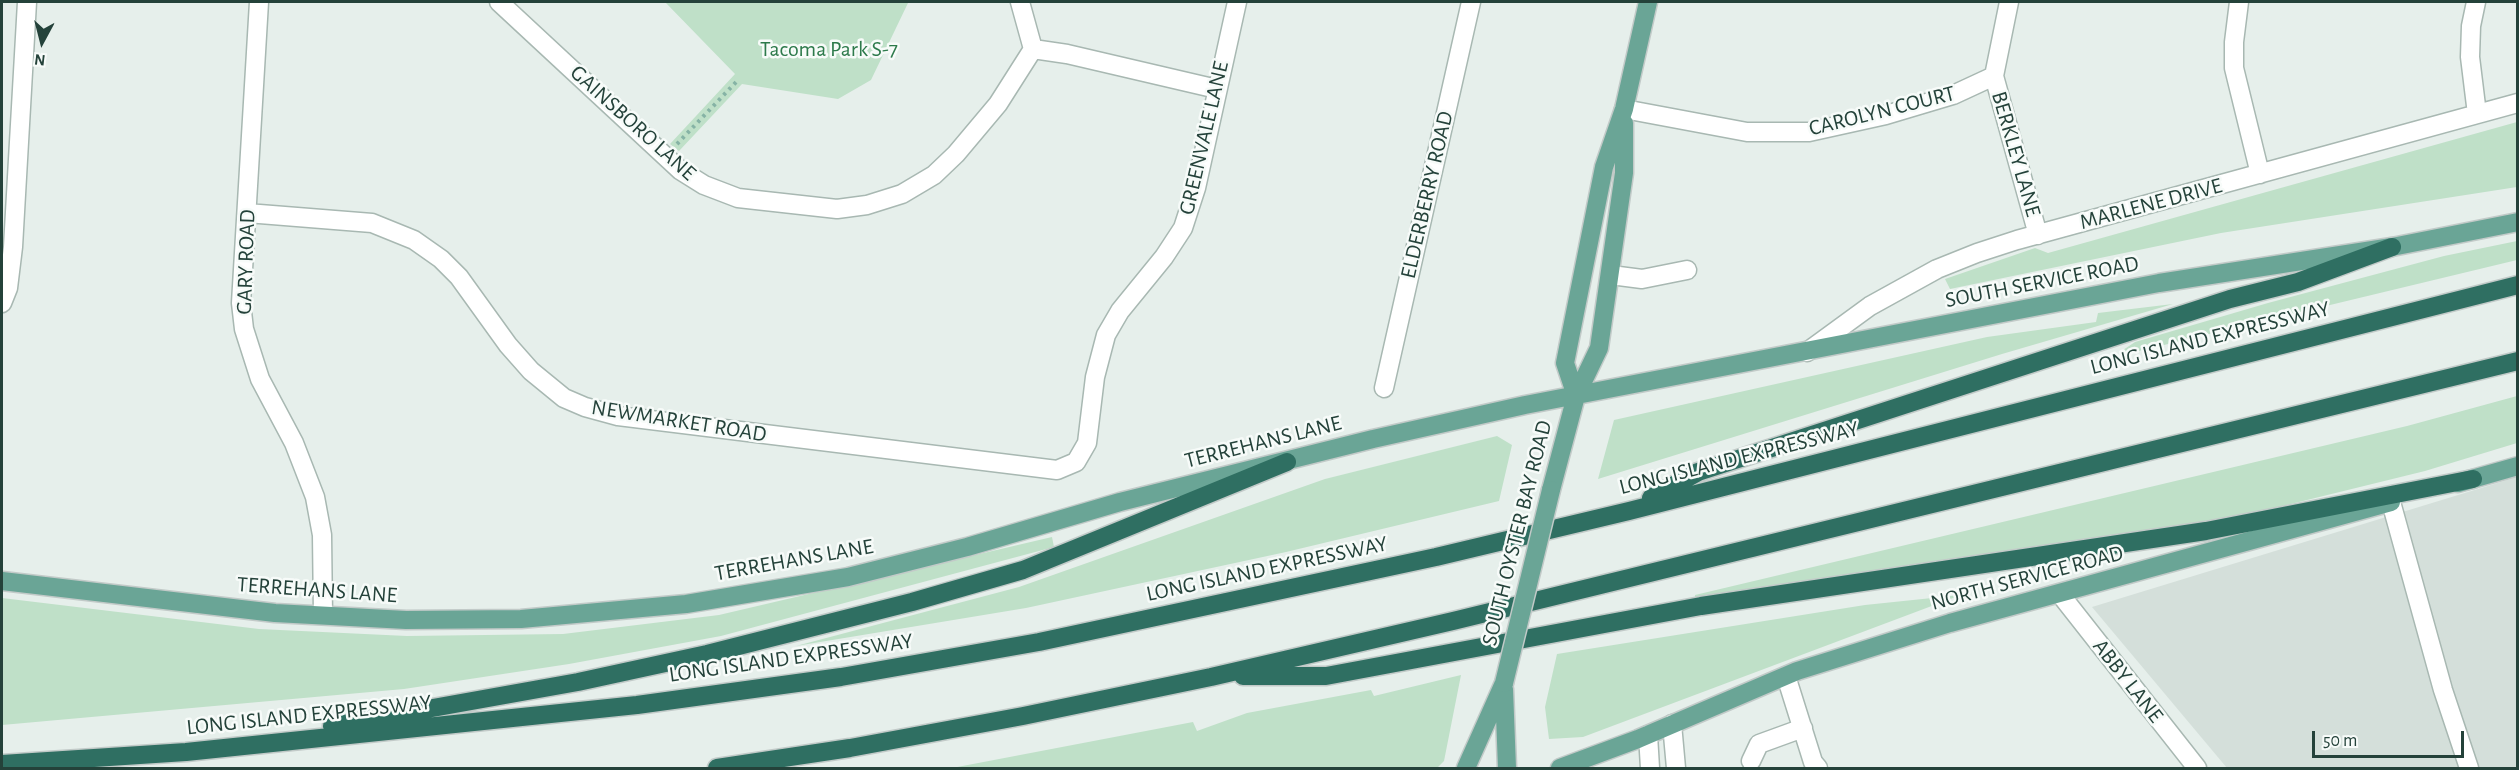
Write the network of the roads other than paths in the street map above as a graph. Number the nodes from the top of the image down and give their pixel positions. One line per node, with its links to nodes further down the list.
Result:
1 (27, 2): 25 (street)
2 (259, 2): 18 (street, GARY ROAD)
3 (499, 2): 11 (street, GAINSBORO LANE)
4 (1020, 2): 11 (street)
5 (1237, 2): 13 (street, GREENVALE LANE)
6 (1471, 2): 28 (street, ELDERBERRY ROAD)
7 (1648, 2): 15 (main road, SOUTH OYSTER BAY ROAD)
8 (2009, 2): 12 (street, BERKLEY LANE)
9 (2239, 2): 17 (street)
10 (2476, 2): 16 (street)
11 (1033, 49): 13 (street)
12 (1994, 76): 15 (street, CAROLYN COURT); 20 (street, BERKLEY LANE)
13 (1217, 89): 30 (street, GREENVALE LANE)
14 (2517, 103): 16 (street, MARLENE DRIVE)
15 (1624, 109): 23 (main road, SOUTH OYSTER BAY ROAD); 29 (main road, SOUTH OYSTER BAY ROAD)
16 (2477, 114): 17 (street, MARLENE DRIVE)
17 (2260, 174): 20 (street, MARLENE DRIVE)
18 (247, 213): 30 (street, NEWMARKET ROAD); 38 (street, GARY ROAD)
19 (2517, 222): 21 (main road, SOUTH SERVICE ROAD)
20 (2038, 235): 26 (street, MARLENE DRIVE)
21 (2392, 247): 26 (main road, SOUTH SERVICE ROAD); 35 (highway)
22 (1687, 270): 23 (street)
23 (1611, 275): 29 (main road, SOUTH OYSTER BAY ROAD)
24 (2517, 285): 35 (highway, LONG ISLAND EXPRESSWAY)
25 (2, 303)
26 (1806, 353): 29 (main road, SOUTH SERVICE ROAD)
27 (2517, 361): 40 (highway)
28 (1384, 388)
29 (1576, 396): 31 (main road, TERREHANS LANE); 41 (main road, SOUTH OYSTER BAY ROAD, bridge)
30 (1076, 462)
31 (1287, 462): 38 (main road, TERREHANS LANE); 45 (highway)
32 (2517, 466): 33 (main road, NORTH SERVICE ROAD)
33 (2473, 478): 34 (main road, NORTH SERVICE ROAD); 40 (highway)
34 (2391, 502): 37 (main road, NORTH SERVICE ROAD); 56 (street)
35 (1629, 511): 45 (highway, LONG ISLAND EXPRESSWAY)
36 (2, 581): 38 (main road, TERREHANS LANE)
37 (2060, 594): 39 (main road, NORTH SERVICE ROAD); 55 (street, ABBY LANE)
38 (323, 615)
39 (1786, 676): 42 (main road, NORTH SERVICE ROAD); 43 (street)
40 (1211, 677): 48 (highway)
41 (1504, 682): 49 (main road, SOUTH OYSTER BAY ROAD); 50 (main road, SOUTH OYSTER BAY ROAD)
42 (1672, 724): 44 (main road, NORTH SERVICE ROAD); 53 (street)
43 (1803, 728): 46 (street); 54 (street)
44 (1648, 735): 51 (main road, NORTH SERVICE ROAD); 52 (street)
45 (186, 752): 47 (highway, LONG ISLAND EXPRESSWAY)
46 (1751, 761)
47 (2, 764)
48 (717, 768)
49 (1466, 768)
50 (1507, 768)
51 (1565, 768)
52 (1650, 768)
53 (1676, 768)
54 (1818, 768)
55 (2197, 768)
56 (2469, 768)

